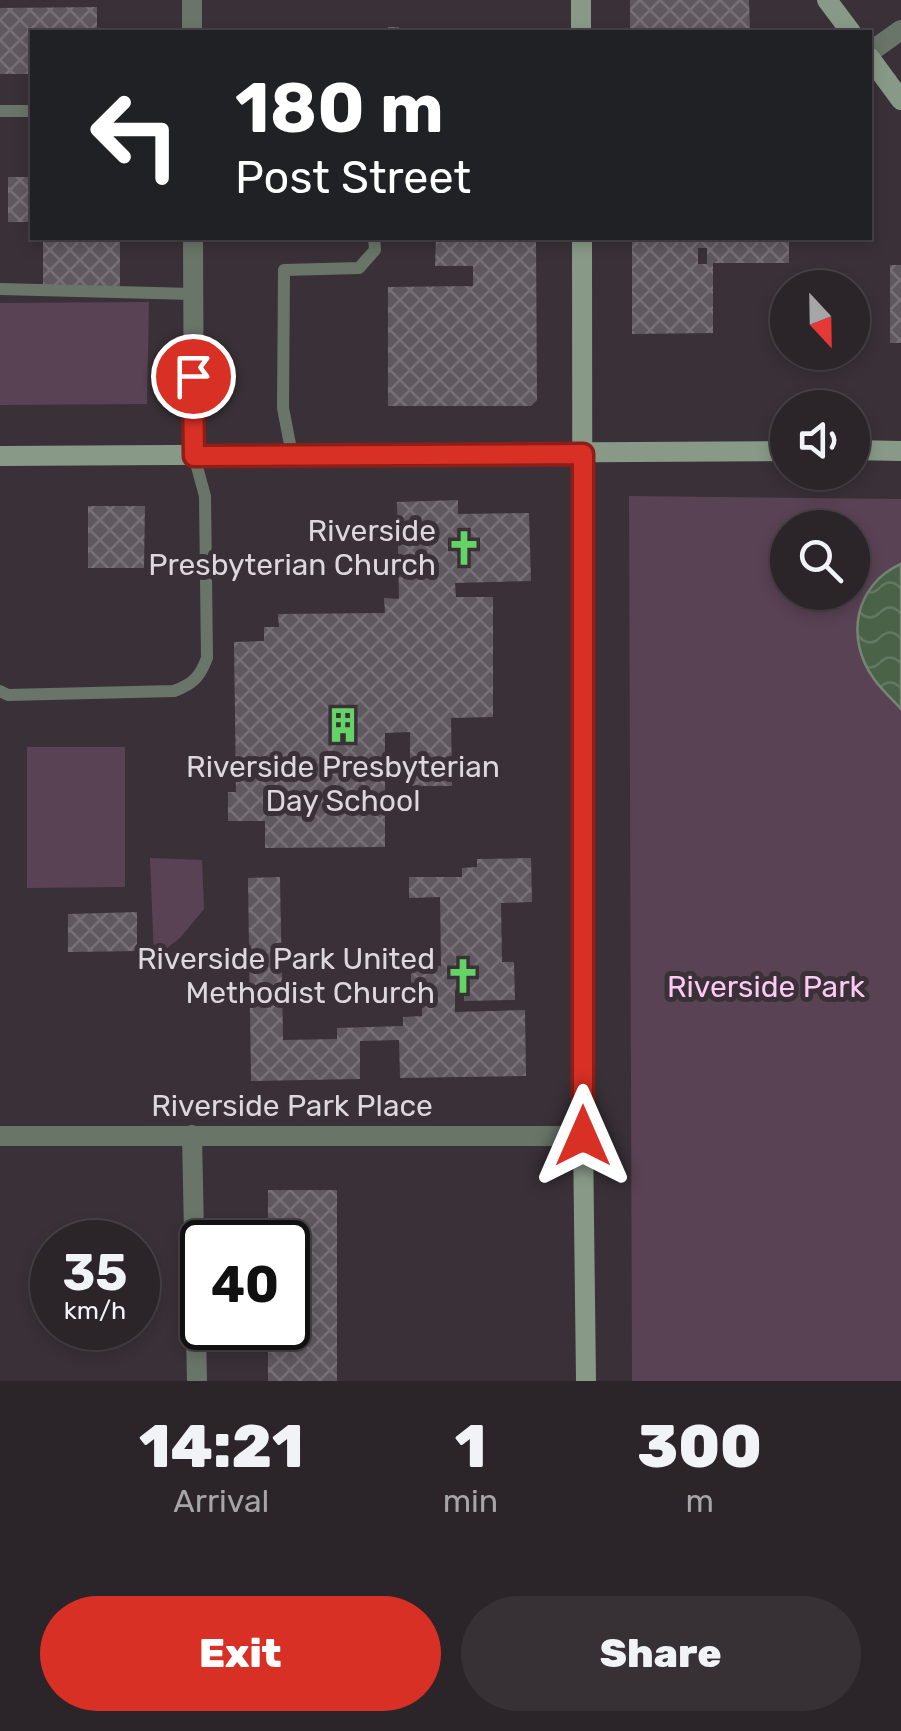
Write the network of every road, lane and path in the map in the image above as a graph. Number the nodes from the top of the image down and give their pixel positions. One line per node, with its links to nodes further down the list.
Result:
1 (192, 0): 4 (street)
2 (581, 0): 5 (street)
3 (827, 0): 6 (street)
4 (192, 30)
5 (581, 30)
6 (850, 30)
7 (901, 30): 8 (street)
8 (872, 53)
9 (872, 58): 10 (street)
10 (901, 100)
11 (0, 111): 12 (lane)
12 (30, 111)
13 (193, 240): 17 (street)
14 (374, 240): 24 (lane)
15 (582, 240): 21 (street)
16 (0, 289): 17 (lane)
17 (193, 294): 23 (street)
18 (870, 450): 20 (street)
19 (770, 451): 21 (street)
20 (901, 451)
21 (583, 454): 24 (street); 28 (street)
22 (0, 456): 23 (street)
23 (194, 456): 24 (street); 25 (lane)
24 (292, 456)
25 (0, 692)
26 (192, 1135): 27 (street, Riverside Park Place); 28 (street, Riverside Park Place); 29 (street)
27 (0, 1136)
28 (583, 1136): 30 (street)
29 (197, 1381)
30 (586, 1381)

